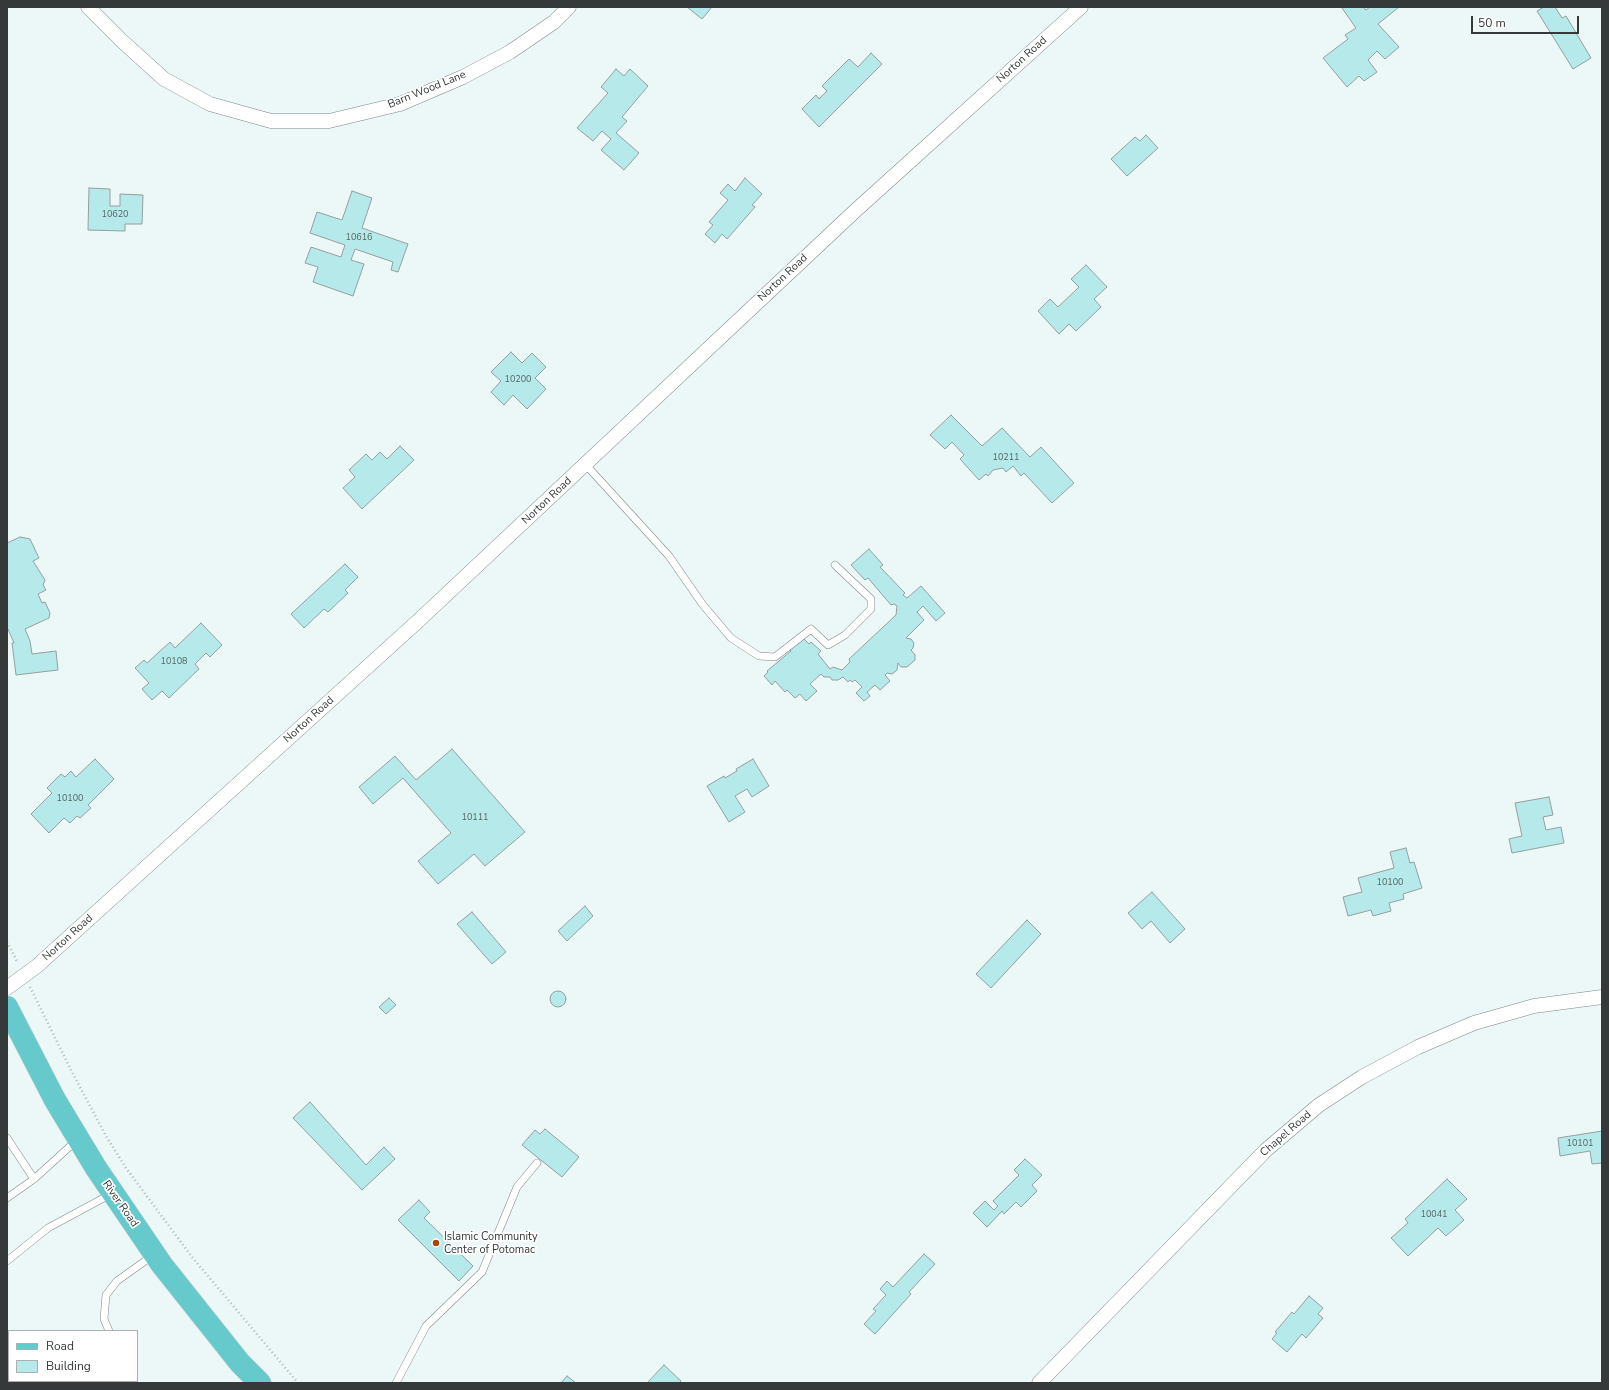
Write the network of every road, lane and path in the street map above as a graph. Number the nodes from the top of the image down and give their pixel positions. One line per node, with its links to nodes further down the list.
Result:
1 (88, 7): 2 (street, Barn Wood Lane)
2 (569, 7)
3 (1081, 7): 4 (street, Norton Road)
4 (586, 464): 5 (lane); 7 (street, Norton Road)
5 (835, 565)
6 (7, 942): 7 (path)
7 (24, 975): 8 (street, Norton Road); 21 (path)
8 (7, 988)
9 (1602, 997): 23 (street, Chapel Road)
10 (7, 1007): 12 (main road, River Road)
11 (7, 1138): 14 (lane)
12 (78, 1139): 14 (lane); 15 (main road, River Road)
13 (537, 1163): 22 (lane)
14 (34, 1179): 16 (lane)
15 (113, 1193): 17 (main road, River Road); 18 (lane)
16 (7, 1198)
17 (155, 1255): 19 (lane); 20 (main road, River Road)
18 (7, 1261)
19 (109, 1330)
20 (260, 1383)
21 (298, 1383)
22 (396, 1383)
23 (1040, 1383)

